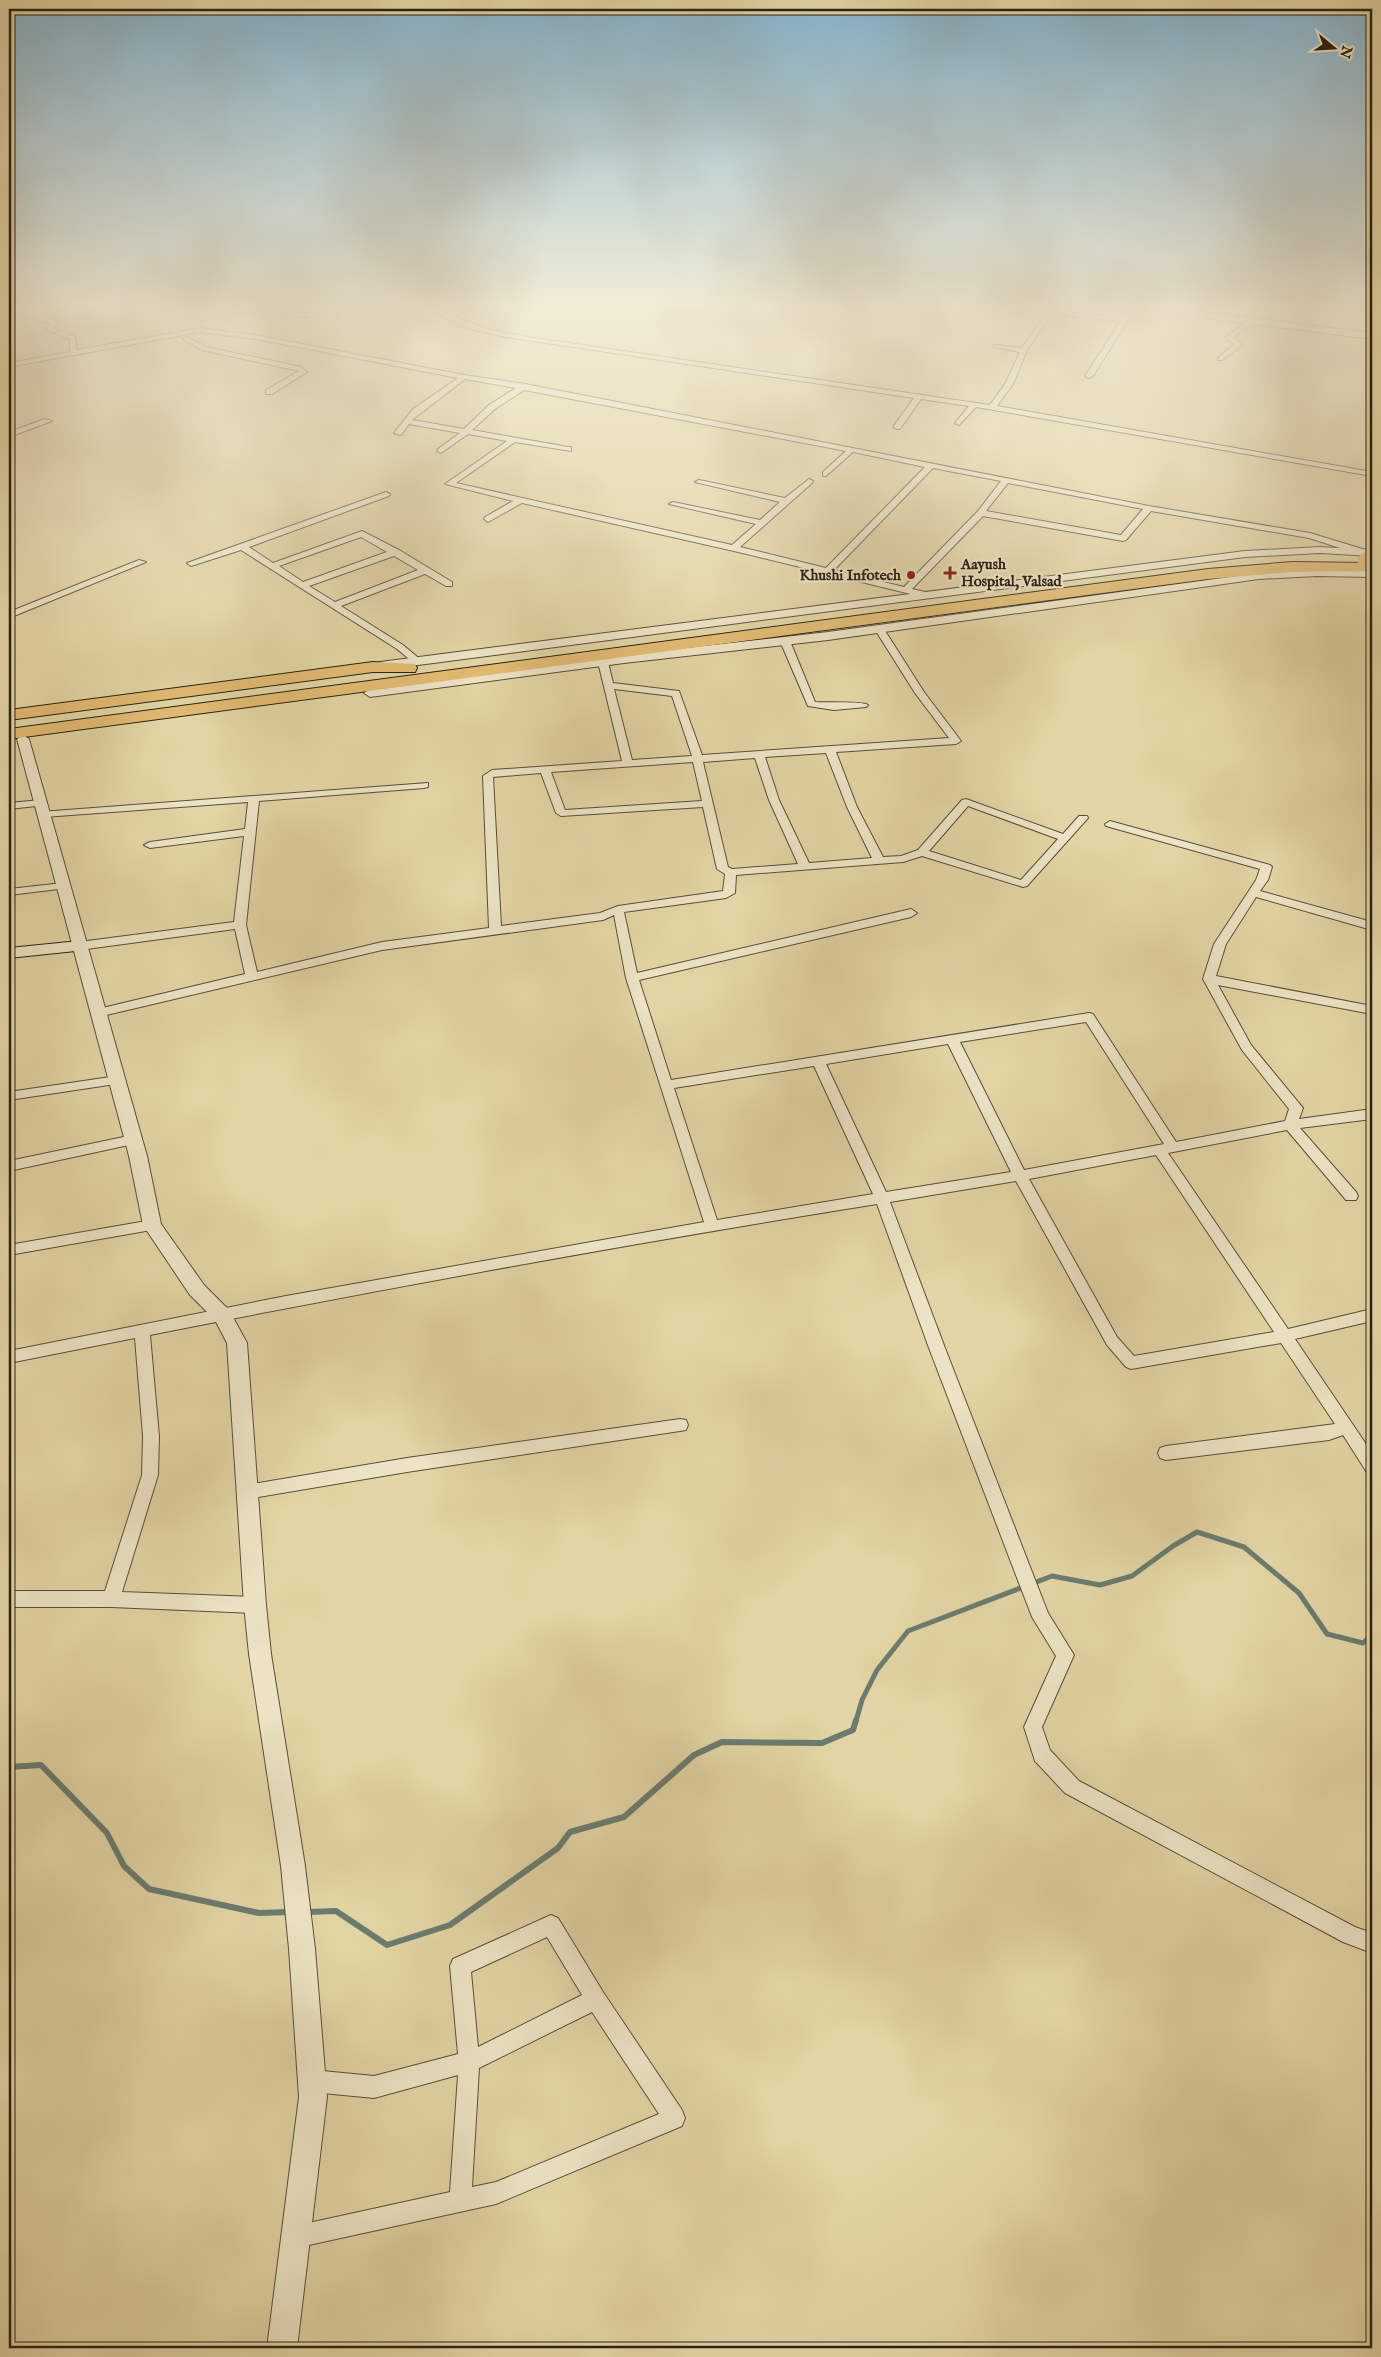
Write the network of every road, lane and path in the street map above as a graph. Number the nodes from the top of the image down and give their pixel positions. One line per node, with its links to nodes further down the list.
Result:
1 (479, 419): 10 (street)
2 (693, 419): 15 (street)
3 (902, 419): 9 (street)
4 (962, 419): 8 (street)
5 (1055, 419): 19 (street)
6 (48, 421): 12 (street)
7 (407, 421): 10 (street); 11 (street)
8 (959, 423)
9 (897, 427)
10 (466, 431): 13 (street); 16 (street)
11 (398, 433)
12 (9, 435)
13 (513, 440): 14 (street); 24 (street)
14 (568, 450)
15 (851, 450): 17 (street); 18 (street)
16 (441, 451)
17 (931, 465): 21 (street); 39 (street)
18 (826, 474)
19 (1372, 474)
20 (809, 481): 25 (street)
21 (1005, 481): 27 (street); 28 (street)
22 (699, 482): 25 (street)
23 (386, 494): 31 (street)
24 (521, 500): 29 (street); 32 (street)
25 (786, 501): 30 (street)
26 (673, 504): 30 (street)
27 (1149, 508): 28 (street); 36 (street)
28 (981, 513): 42 (street)
29 (488, 519)
30 (761, 523): 32 (street)
31 (242, 547): 35 (street); 37 (street)
32 (734, 548): 39 (street)
33 (396, 552): 37 (street); 38 (street); 41 (street)
34 (142, 562): 45 (street)
35 (191, 563)
36 (1370, 564): 43 (street); 46 (street); 47 (highway); 50 (highway)
37 (271, 566): 41 (street)
38 (426, 570): 40 (street); 44 (street)
39 (829, 570): 42 (street)
40 (449, 584)
41 (303, 585): 44 (street)
42 (908, 589): 43 (street)
43 (927, 595): 50 (street)
44 (333, 606): 50 (street)
45 (9, 615)
46 (879, 628): 48 (street); 57 (street)
47 (762, 638): 48 (street); 49 (street); 50 (highway)
48 (785, 640): 53 (street)
49 (603, 662): 51 (street); 52 (street)
50 (429, 669): 52 (highway); 54 (highway); 55 (highway); 56 (highway)
51 (609, 686): 59 (street); 60 (street)
52 (370, 693): 56 (highway)
53 (863, 705)
54 (9, 715)
55 (9, 725)
56 (14, 738): 66 (street)
57 (830, 748): 58 (street); 73 (street)
58 (758, 753): 59 (street); 74 (street)
59 (696, 757): 60 (street); 64 (street)
60 (627, 762): 61 (street)
61 (544, 768): 64 (street); 83 (street)
62 (424, 785): 63 (street)
63 (254, 798): 66 (street); 69 (street)
64 (708, 804): 75 (street)
65 (9, 806): 66 (street)
66 (42, 809): 76 (street)
67 (1083, 818): 70 (street)
68 (1110, 824): 78 (street)
69 (250, 832): 71 (street); 81 (street)
70 (1065, 838): 72 (street); 72 (street)
71 (150, 845)
72 (922, 852): 73 (street)
73 (879, 860): 74 (street)
74 (805, 866): 75 (street)
75 (731, 872): 79 (street)
76 (63, 886): 77 (street); 84 (street)
77 (9, 892)
78 (1253, 893): 82 (street); 88 (street)
79 (618, 909): 83 (street); 87 (street)
80 (911, 913): 87 (street)
81 (240, 926): 84 (street); 86 (street)
82 (1372, 926)
83 (495, 931): 86 (street)
84 (79, 946): 85 (main road); 90 (street)
85 (9, 953)
86 (252, 978): 90 (street)
87 (632, 978): 94 (street)
88 (1209, 978): 89 (street); 97 (street)
89 (1372, 1010)
90 (98, 1014): 93 (street)
91 (952, 1039): 92 (street); 99 (street); 101 (street)
92 (818, 1061): 94 (street); 103 (street)
93 (117, 1080): 95 (street); 98 (street)
94 (666, 1085): 105 (street)
95 (9, 1096)
96 (1372, 1114): 97 (street)
97 (1290, 1125): 99 (street); 102 (street)
98 (133, 1140): 100 (street); 104 (street)
99 (1166, 1148): 101 (street); 110 (street)
100 (9, 1166)
101 (1020, 1176): 103 (street); 110 (street)
102 (1351, 1196)
103 (882, 1198): 105 (street); 120 (street)
104 (152, 1224): 106 (street); 107 (street)
105 (712, 1226): 107 (street)
106 (9, 1250)
107 (222, 1315): 109 (street); 116 (street)
108 (1372, 1315): 110 (street)
109 (142, 1330): 111 (street); 118 (street)
110 (1285, 1336): 113 (street)
111 (9, 1357)
112 (680, 1425): 116 (street)
113 (1345, 1428): 114 (street); 115 (street)
114 (1166, 1453)
115 (1372, 1466)
116 (247, 1492): 119 (street)
117 (9, 1599): 118 (street)
118 (111, 1599): 119 (street)
119 (255, 1606): 123 (street)
120 (1372, 1943)
121 (596, 1999): 122 (street); 122 (street); 124 (street)
122 (469, 2062): 123 (street); 124 (street)
123 (312, 2081): 125 (street)
124 (460, 2201): 125 (street)
125 (296, 2237): 126 (street)
126 (282, 2348)

